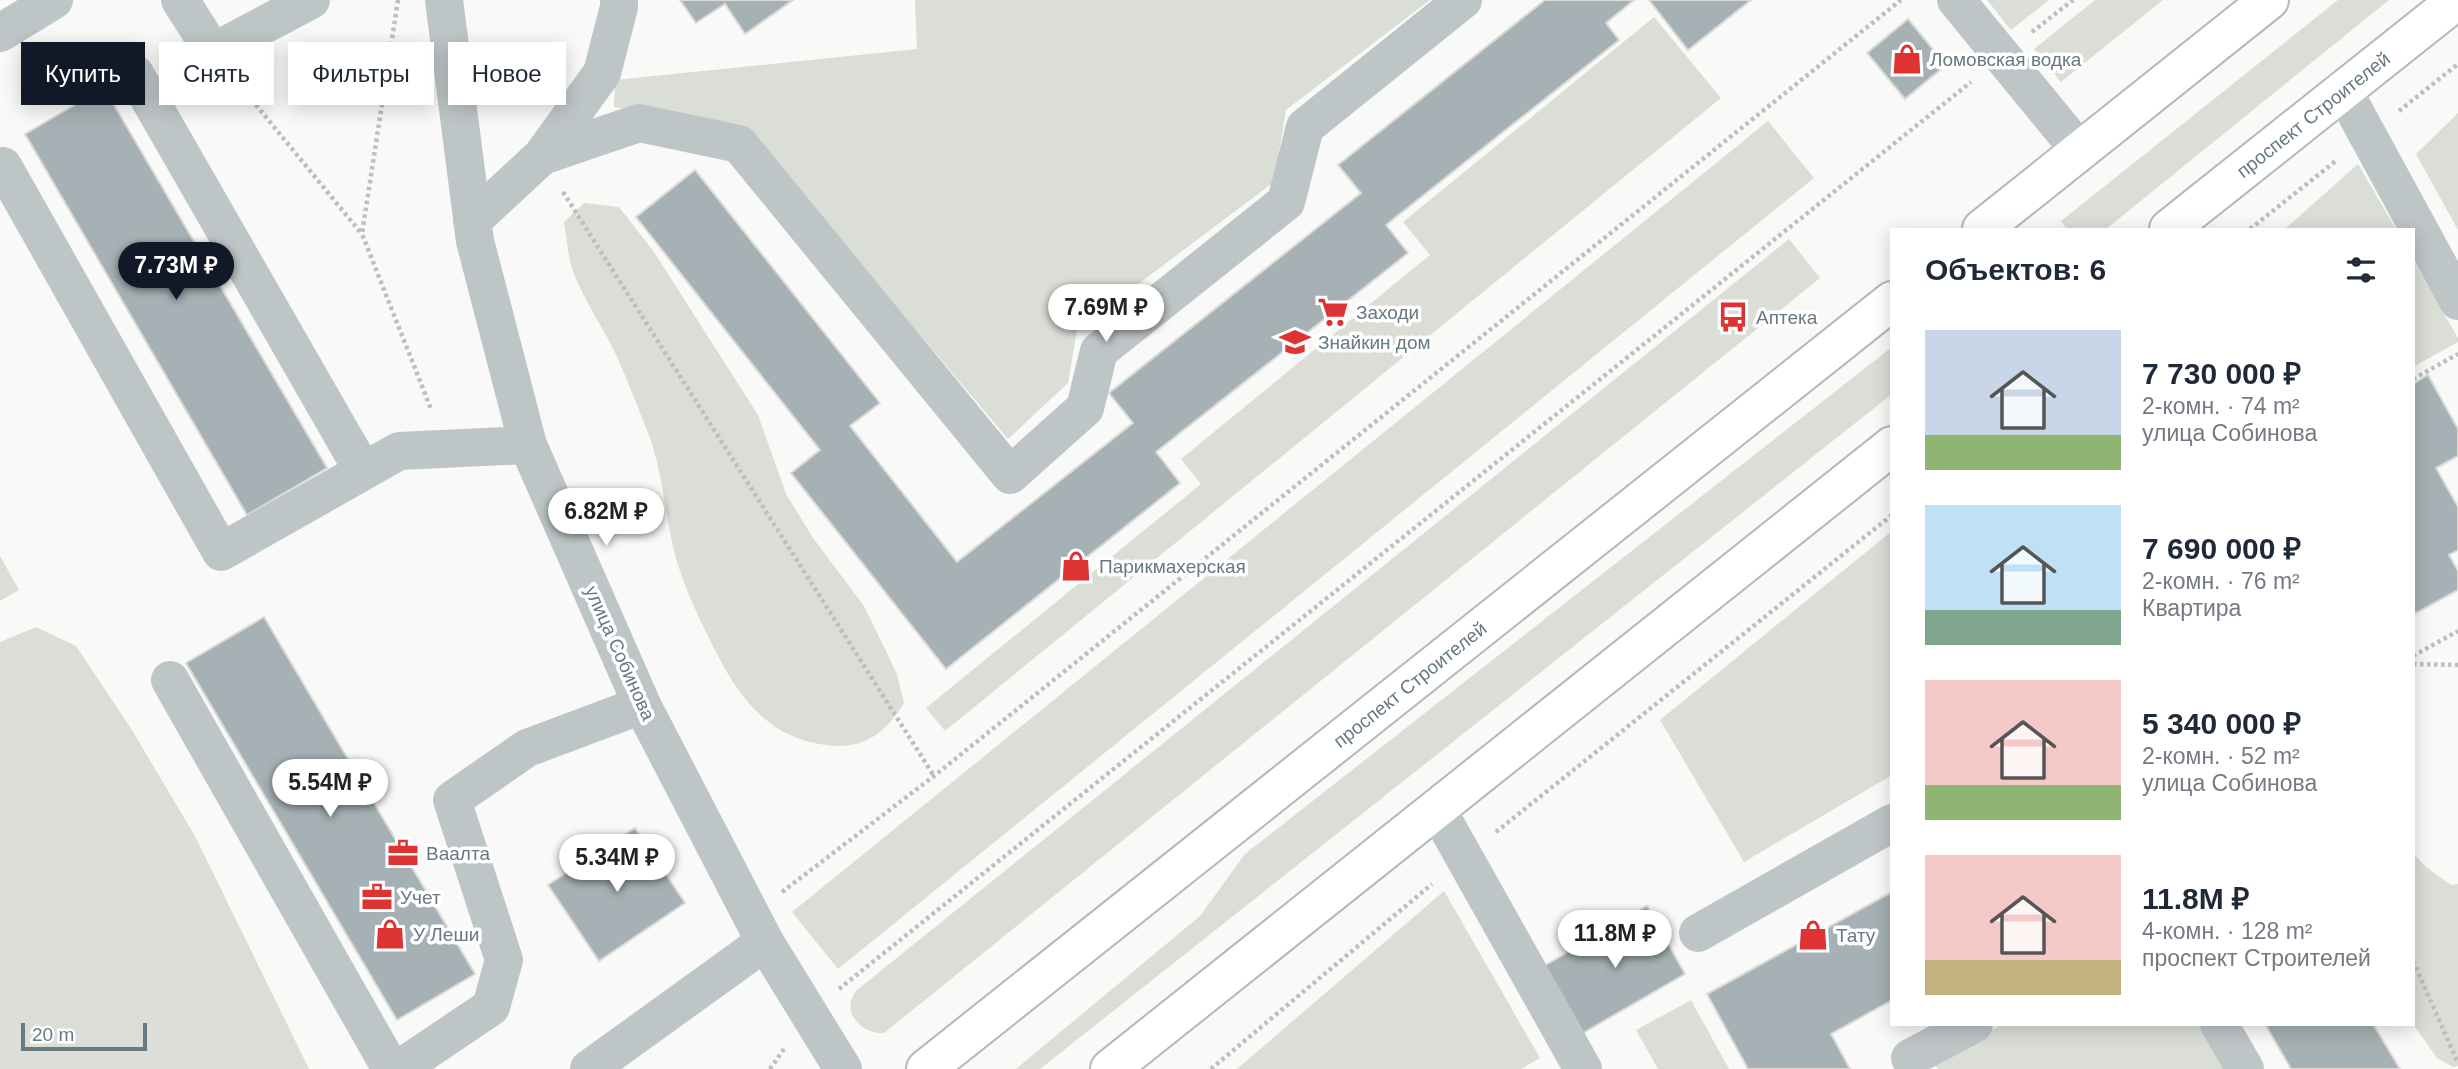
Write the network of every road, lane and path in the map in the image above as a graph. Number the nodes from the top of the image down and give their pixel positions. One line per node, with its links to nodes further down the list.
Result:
1 (54, 0): 13 (street)
2 (180, 0): 14 (street)
3 (311, 0): 15 (street)
4 (398, 0): 26 (path)
5 (444, 0): 23 (street, улица Собинова)
6 (619, 0): 22 (street)
7 (1463, 0): 22 (street)
8 (1901, 0): 42 (path)
9 (1956, 0): 16 (street)
10 (2073, 0): 16 (path)
11 (2269, 0): 20 (main road)
12 (2457, 0): 17 (main road, проспект Строителей)
13 (0, 33)
14 (207, 42)
15 (232, 42)
16 (2002, 56): 20 (street); 49 (path)
17 (2343, 90): 25 (main road, проспект Строителей); 27 (street)
18 (145, 91): 34 (street)
19 (256, 105): 26 (path)
20 (2080, 151): 24 (main road)
21 (3, 166): 34 (street)
22 (550, 171): 23 (street); 42 (path)
23 (472, 220): 31 (street, улица Собинова)
24 (1983, 228)
25 (2170, 228)
26 (362, 234): 33 (path)
27 (2458, 302)
28 (1890, 303): 59 (main road, проспект Строителей)
29 (2458, 354): 30 (path)
30 (2415, 378)
31 (528, 445): 33 (street); 41 (street, улица Собинова)
32 (1890, 448): 43 (main road)
33 (446, 449): 34 (street)
34 (363, 471)
35 (1890, 517): 45 (path)
36 (2458, 631): 37 (path)
37 (2415, 655)
38 (2415, 664): 39 (path)
39 (2458, 665)
40 (170, 680): 54 (street)
41 (642, 705): 46 (street, улица Собинова); 55 (street)
42 (934, 776): 46 (path)
43 (1437, 810): 45 (street); 60 (main road)
44 (1890, 824): 47 (street)
45 (1462, 858): 61 (path); 62 (street)
46 (759, 929): 49 (street, улица Собинова); 56 (street)
47 (1698, 933)
48 (2415, 966): 53 (path)
49 (810, 1013): 57 (path); 58 (street, улица Собинова)
50 (1970, 1026): 52 (street)
51 (2220, 1026): 63 (street)
52 (1910, 1058)
53 (2458, 1063)
54 (390, 1069)
55 (399, 1069)
56 (589, 1069)
57 (770, 1069)
58 (843, 1069)
59 (926, 1069)
60 (1110, 1069)
61 (1210, 1069)
62 (1583, 1069)
63 (2245, 1069)

